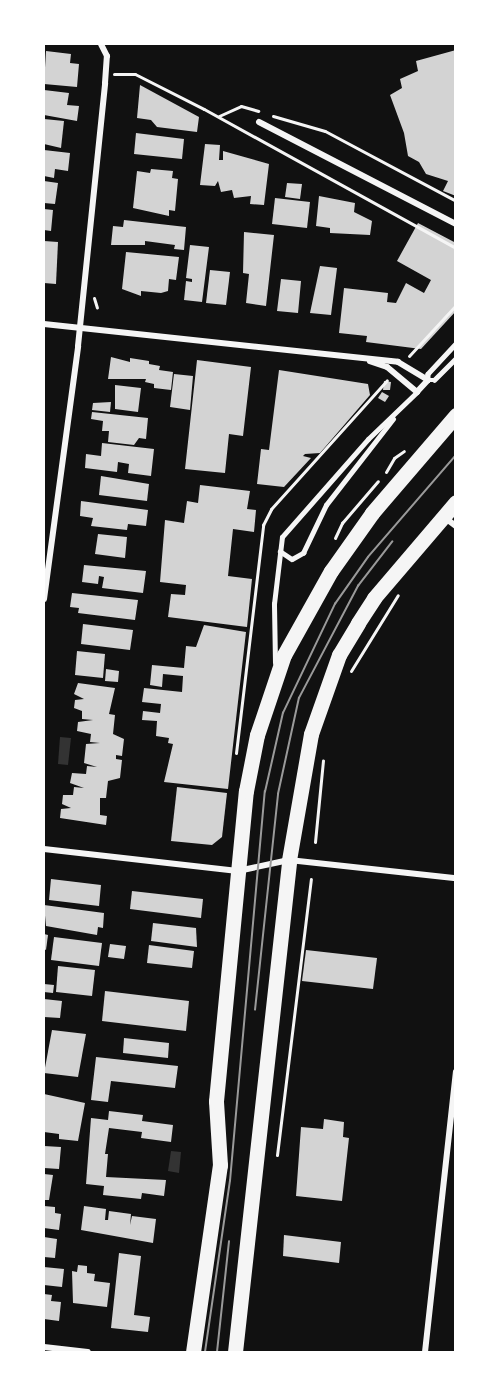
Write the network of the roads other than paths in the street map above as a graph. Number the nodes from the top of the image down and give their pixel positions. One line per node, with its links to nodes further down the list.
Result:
1 (101, 44): 5 (street)
2 (259, 122): 3 (street)
3 (456, 224)
4 (44, 324): 5 (street)
5 (79, 328): 8 (street); 16 (street)
6 (456, 344): 9 (lane)
7 (456, 358): 9 (lane)
8 (370, 361): 9 (street); 10 (street)
9 (428, 380): 10 (street)
10 (417, 392): 11 (lane)
11 (396, 414): 15 (lane); 15 (lane)
12 (456, 415): 17 (highway)
13 (456, 502): 14 (highway)
14 (450, 521): 19 (highway)
15 (280, 546): 17 (lane)
16 (44, 599)
17 (272, 687): 20 (highway)
18 (44, 849): 20 (street)
19 (289, 860): 20 (street); 21 (street); 26 (highway)
20 (238, 871): 25 (highway)
21 (456, 878)
22 (456, 1072): 27 (street)
23 (44, 1347): 24 (street)
24 (88, 1353)
25 (193, 1353)
26 (234, 1353)
27 (425, 1353)

